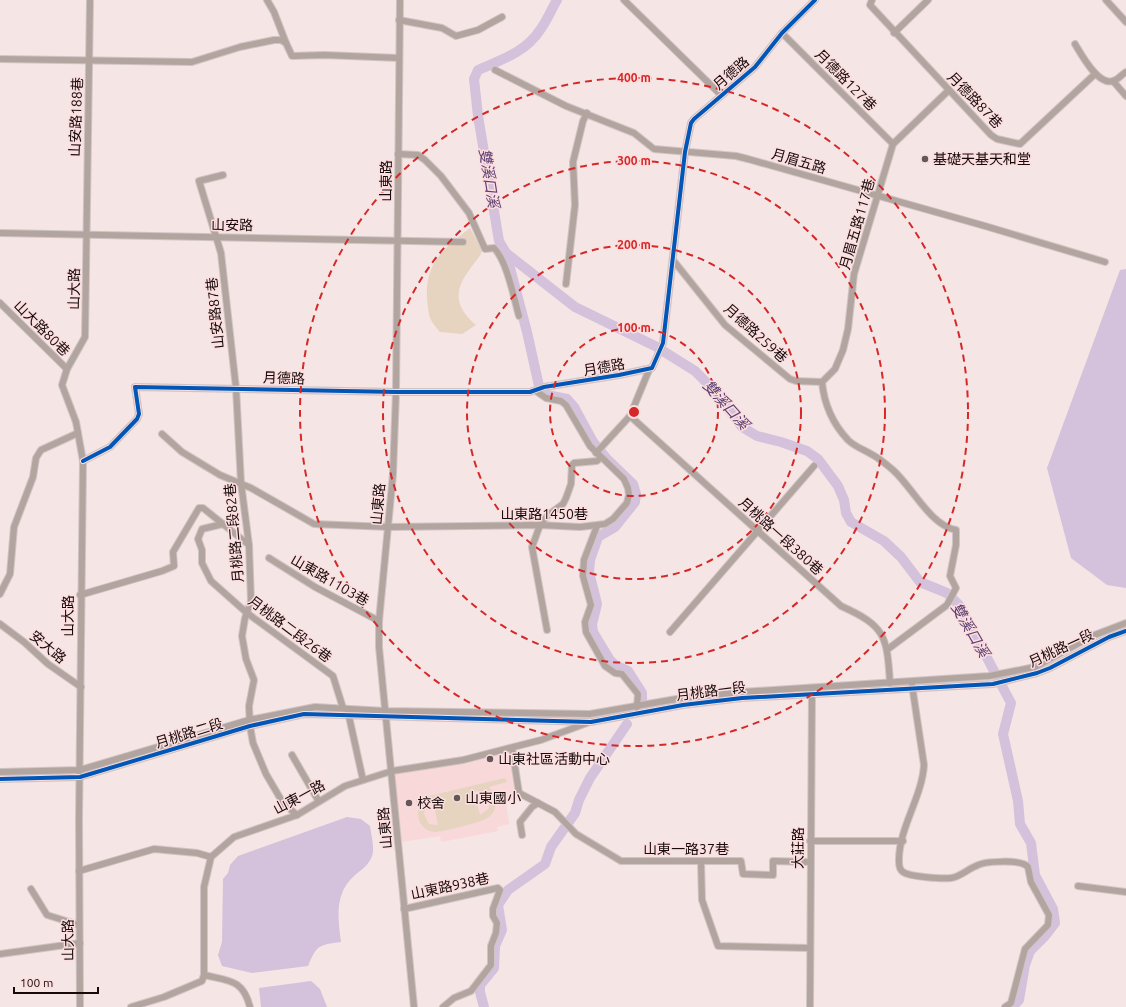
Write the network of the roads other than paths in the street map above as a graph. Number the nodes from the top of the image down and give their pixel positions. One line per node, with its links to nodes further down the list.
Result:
1 (90, 0): 18 (street, 山安路188巷)
2 (267, 0): 14 (street)
3 (400, 0): 10 (street, 山東路)
4 (624, 0): 24 (street)
5 (815, 0): 12 (street, 月德路)
6 (872, 0): 13 (street, 月德路87巷)
7 (928, 0): 13 (street)
8 (1106, 0): 11 (street)
9 (502, 17): 10 (street)
10 (399, 20): 16 (street, 山東路)
11 (1126, 22)
12 (782, 33): 24 (street, 月德路); 27 (street, 月德路127巷)
13 (894, 33): 23 (street, 月德路87巷)
14 (286, 43): 16 (street); 18 (street)
15 (1075, 44): 21 (street)
16 (399, 58): 29 (street, 山東路)
17 (0, 59): 18 (street)
18 (90, 60): 33 (street, 山安路188巷)
19 (495, 70): 26 (street, 月眉五路)
20 (1126, 72): 22 (street)
21 (1095, 74): 22 (street); 23 (street, 月德路87巷)
22 (1113, 81): 25 (street)
23 (949, 90): 27 (street, 月眉五路117巷)
24 (721, 95): 28 (street, 月德路)
25 (1126, 96)
26 (587, 113): 28 (street, 月眉五路); 39 (street)
27 (893, 144): 31 (street, 月眉五路117巷)
28 (685, 152): 31 (street, 月眉五路); 37 (street, 月德路)
29 (398, 154): 35 (street, 山東路); 41 (street)
30 (222, 175): 34 (street, 山安路87巷)
31 (878, 196): 38 (street, 月眉五路); 44 (street, 月眉五路117巷)
32 (0, 233): 33 (street, 山安路)
33 (87, 234): 34 (street, 山安路); 42 (street, 山大路)
34 (215, 237): 35 (street, 山安路); 45 (street, 山安路87巷)
35 (398, 241): 36 (street, 山安路); 47 (street, 山東路)
36 (462, 242)
37 (673, 260): 43 (street, 月德路); 44 (street, 月德路259巷)
38 (1105, 262)
39 (566, 284)
40 (0, 303): 42 (street, 山大路80巷)
41 (519, 316)
42 (67, 369): 49 (street, 山大路)
43 (649, 370): 46 (street, 月德路); 48 (street)
44 (822, 382): 73 (street)
45 (236, 388): 47 (street, 月德路); 53 (street, 月德路); 55 (street, 月桃路二段82巷)
46 (536, 391): 47 (street, 月德路); 51 (street, 山東路1450巷)
47 (396, 392): 58 (street, 山東路)
48 (630, 416): 51 (street); 60 (street, 月桃路一段380巷)
49 (78, 432): 53 (street, 山大路); 63 (street)
50 (162, 434): 55 (street, 山東路1450巷)
51 (596, 453): 52 (street, 山東路1450巷)
52 (600, 458): 57 (street); 59 (street, 山東路1450巷)
53 (82, 462): 64 (street, 山大路)
54 (814, 466): 60 (street)
55 (241, 483): 58 (street, 山東路1450巷); 61 (street, 月桃路二段82巷)
56 (223, 524): 61 (street); 64 (street); 65 (street, 月桃路二段26巷)
57 (540, 525): 58 (street, 山東路1450巷); 59 (street, 山東路1450巷); 69 (street)
58 (389, 526): 66 (street, 山東路)
59 (598, 526): 80 (street)
60 (758, 532): 71 (street); 73 (street, 月桃路一段380巷)
61 (250, 545): 65 (street, 月桃路二段82巷)
62 (269, 558): 66 (street, 山東路1103巷)
63 (0, 594)
64 (80, 595): 77 (street, 山大路)
65 (247, 613): 81 (street, 月桃路二段26巷); 85 (street, 月桃路二段82巷)
66 (379, 622): 82 (street, 山東路)
67 (1126, 622): 72 (street, 月桃路一段)
68 (0, 624): 77 (street, 安大路)
69 (547, 630)
70 (1126, 631): 74 (street, 月桃路一段)
71 (670, 632)
72 (1071, 648): 74 (street); 76 (street, 月桃路一段)
73 (888, 649): 75 (street, 月桃路一段380巷)
74 (1080, 653): 76 (street, 月桃路一段)
75 (890, 683): 76 (street, 月桃路一段); 78 (street, 月桃路一段)
76 (912, 684): 78 (street, 月桃路一段); 99 (street)
77 (81, 687): 88 (street, 山大路)
78 (812, 691): 79 (street, 月桃路一段); 98 (street, 大莊路)
79 (741, 695): 80 (street, 月桃路一段); 84 (street, 月桃路一段)
80 (637, 707): 83 (street, 月桃路一段)
81 (346, 710): 82 (street, 月桃路二段); 85 (street, 月桃路二段); 93 (street, 月桃路二段26巷)
82 (385, 714): 83 (street, 月桃路一段); 84 (street, 月桃路一段); 89 (street, 山東路)
83 (590, 714): 84 (street)
84 (592, 722): 86 (street, 山東一路)
85 (250, 723): 88 (street, 月桃路二段); 91 (street, 月桃路二段); 96 (street, 月桃路二段82巷)
86 (512, 748): 89 (street, 山東一路); 95 (street)
87 (292, 755): 94 (street)
88 (80, 770): 90 (street, 月桃路二段); 91 (street, 山大路)
89 (392, 771): 93 (street, 山東一路); 107 (street, 山東路)
90 (0, 772)
91 (80, 777): 92 (street, 月桃路二段); 103 (street, 山大路)
92 (0, 779)
93 (363, 780): 94 (street, 山東一路)
94 (318, 800): 96 (street, 山東一路)
95 (538, 803): 97 (street); 101 (street, 山東一路37巷)
96 (296, 815): 100 (street, 山東一路)
97 (522, 835)
98 (810, 841): 99 (street); 102 (street, 大莊路)
99 (903, 841): 119 (street)
100 (212, 857): 103 (street); 112 (street)
101 (701, 862): 102 (street, 山東一路37巷); 110 (street)
102 (810, 862): 110 (street, 大莊路)
103 (79, 871): 108 (street, 山大路)
104 (1078, 886): 106 (street)
105 (31, 889): 108 (street)
106 (1126, 892)
107 (404, 909): 116 (street, 山東路); 117 (street, 山東路938巷)
108 (79, 925): 109 (street, 山大路)
109 (80, 943): 111 (street); 113 (street, 山大路)
110 (810, 948): 118 (street, 大莊路)
111 (0, 954)
112 (204, 975): 114 (street); 115 (street)
113 (80, 1007)
114 (131, 1007)
115 (250, 1007)
116 (414, 1007)
117 (443, 1007)
118 (810, 1007)
119 (1005, 1007)

